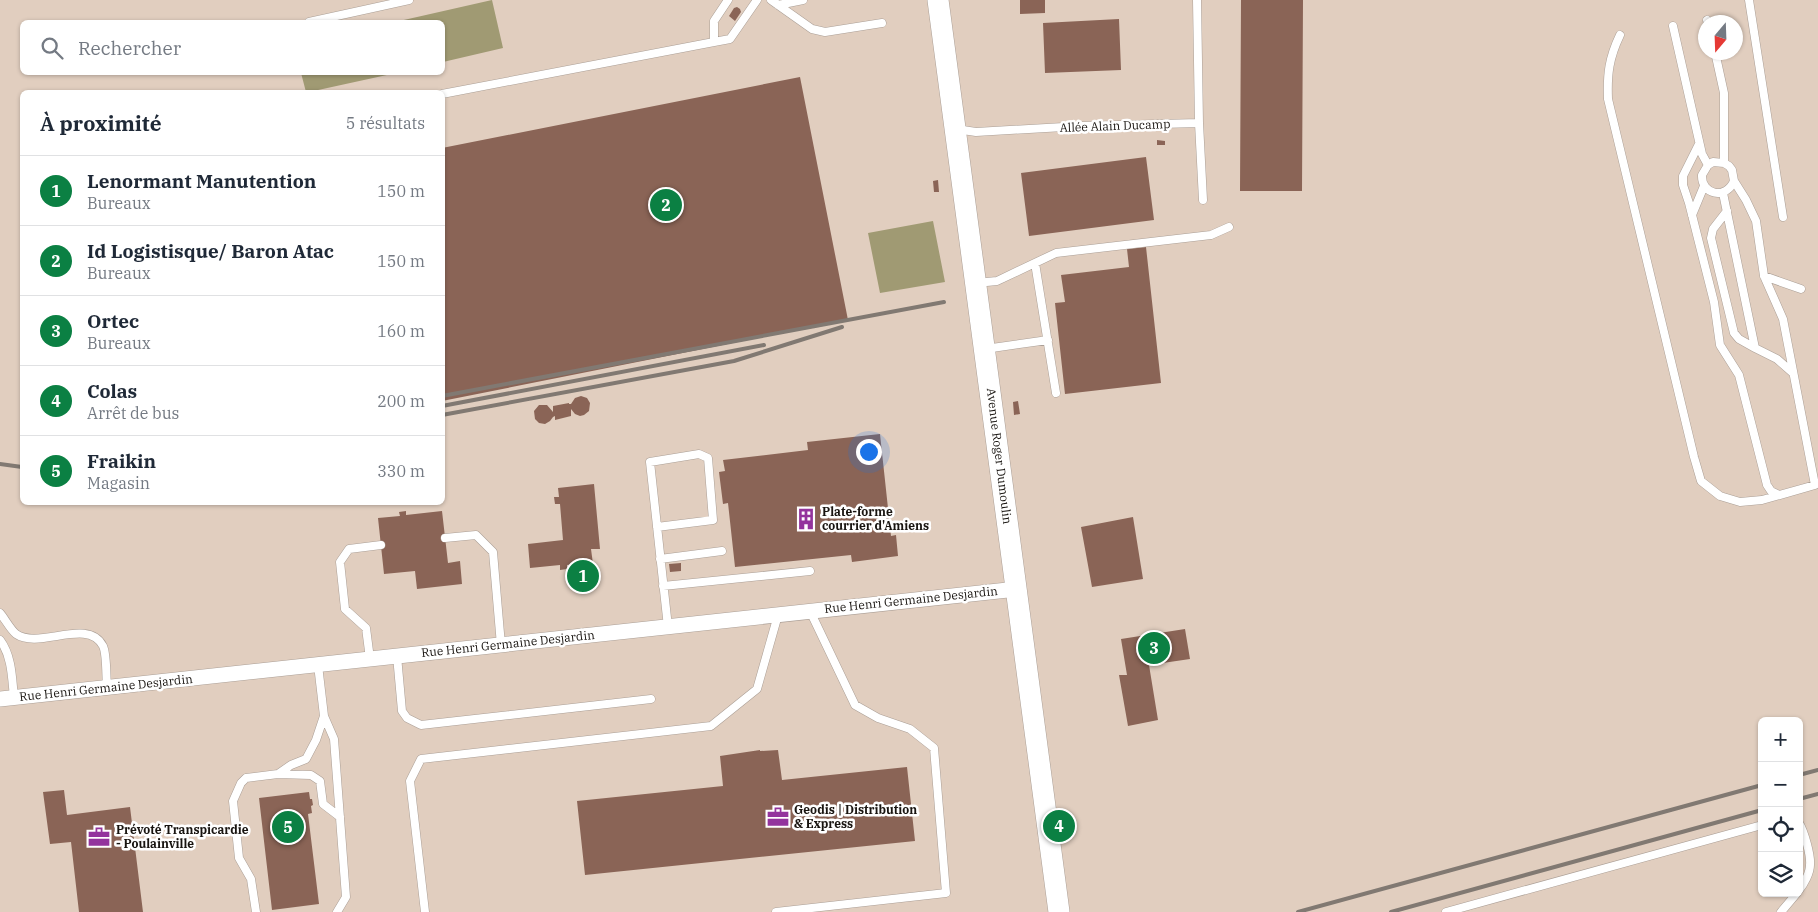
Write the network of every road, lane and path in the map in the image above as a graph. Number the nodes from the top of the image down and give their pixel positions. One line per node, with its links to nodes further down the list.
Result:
1 (409, 0): 9 (lane)
2 (728, 0): 13 (lane)
3 (757, 0): 13 (lane)
4 (803, 0): 8 (lane)
5 (938, 0): 17 (main road, Avenue Roger Dumoulin)
6 (1197, 0): 16 (lane)
7 (1749, 0): 27 (lane)
8 (775, 2): 10 (lane)
9 (318, 20)
10 (882, 22)
11 (1672, 26): 18 (lane)
12 (1620, 35): 39 (lane)
13 (714, 42): 15 (lane)
14 (1717, 60): 19 (lane)
15 (445, 93)
16 (1199, 123): 17 (lane, Allée Alain Ducamp); 24 (lane)
17 (955, 129): 31 (main road, Avenue Roger Dumoulin)
18 (1699, 144): 20 (lane); 26 (lane)
19 (1724, 163): 20 (lane); 21 (lane)
20 (1708, 165): 22 (lane)
21 (1734, 181): 23 (lane); 30 (lane)
22 (1704, 186): 23 (lane); 26 (lane)
23 (1723, 193): 25 (lane)
24 (1203, 200)
25 (1727, 211): 34 (lane); 34 (lane)
26 (1692, 215): 39 (lane)
27 (1783, 217)
28 (1229, 227): 29 (lane)
29 (1035, 263): 31 (lane); 33 (lane)
30 (1764, 276): 32 (lane); 36 (lane)
31 (976, 283): 35 (main road, Avenue Roger Dumoulin)
32 (1801, 289)
33 (1048, 340): 35 (lane); 37 (lane)
34 (1755, 348): 36 (lane)
35 (985, 349): 47 (main road, Avenue Roger Dumoulin)
36 (1793, 373): 38 (lane)
37 (1056, 394)
38 (1817, 484): 39 (lane)
39 (1779, 495)
40 (657, 528): 40 (lane); 44 (lane)
41 (445, 538): 53 (lane)
42 (381, 545): 55 (lane)
43 (722, 551): 44 (lane)
44 (660, 559): 46 (lane)
45 (810, 571): 46 (lane)
46 (663, 586): 51 (lane)
47 (1017, 589): 48 (street, Rue Henri Germaine Desjardin); 71 (main road, Avenue Roger Dumoulin)
48 (810, 611): 50 (street, Rue Henri Germaine Desjardin); 70 (lane)
49 (0, 613): 57 (lane)
50 (778, 615): 51 (street, Rue Henri Germaine Desjardin); 69 (lane)
51 (668, 627): 53 (street, Rue Henri Germaine Desjardin)
52 (0, 640): 58 (lane)
53 (501, 645): 54 (street, Rue Henri Germaine Desjardin)
54 (397, 656): 55 (street, Rue Henri Germaine Desjardin); 59 (lane)
55 (370, 659): 56 (street, Rue Henri Germaine Desjardin)
56 (318, 665): 57 (street, Rue Henri Germaine Desjardin); 60 (lane)
57 (107, 688): 58 (street, Rue Henri Germaine Desjardin)
58 (7, 698)
59 (651, 699)
60 (324, 716): 61 (lane); 62 (lane)
61 (278, 774): 62 (lane); 67 (lane)
62 (340, 817): 68 (lane)
63 (1758, 826): 72 (lane)
64 (1803, 835): 65 (lane)
65 (1803, 885)
66 (1794, 897): 73 (lane)
67 (256, 912)
68 (337, 912)
69 (425, 912)
70 (776, 912)
71 (1059, 912)
72 (1446, 912)
73 (1781, 912)

